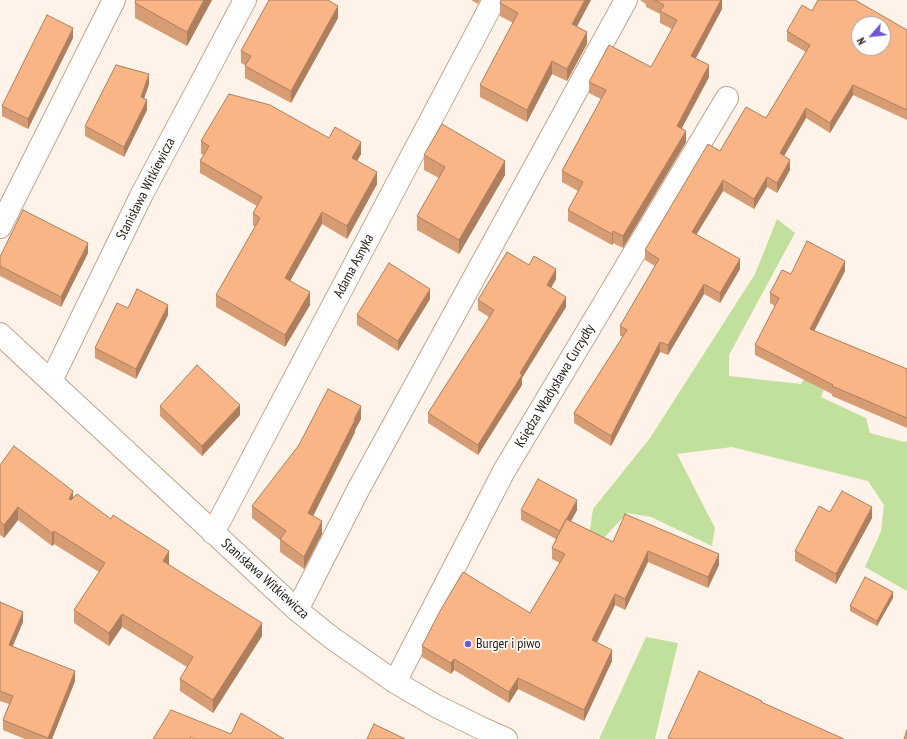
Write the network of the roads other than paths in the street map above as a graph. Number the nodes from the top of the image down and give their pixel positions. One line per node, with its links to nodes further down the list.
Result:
1 (114, 0): 6 (street)
2 (245, 0): 8 (street, Stanisława Witkiewicza)
3 (494, 0): 9 (street, Adama Asnyka)
4 (626, 0): 10 (street)
5 (727, 98): 11 (street, Księdza Władysława Curzydły)
6 (0, 227)
7 (0, 334): 8 (street, Stanisława Witkiewicza)
8 (51, 381): 9 (street, Stanisława Witkiewicza)
9 (213, 533): 10 (street, Stanisława Witkiewicza)
10 (297, 610): 11 (street, Stanisława Witkiewicza)
11 (395, 682): 12 (street, Stanisława Witkiewicza)
12 (506, 739)

